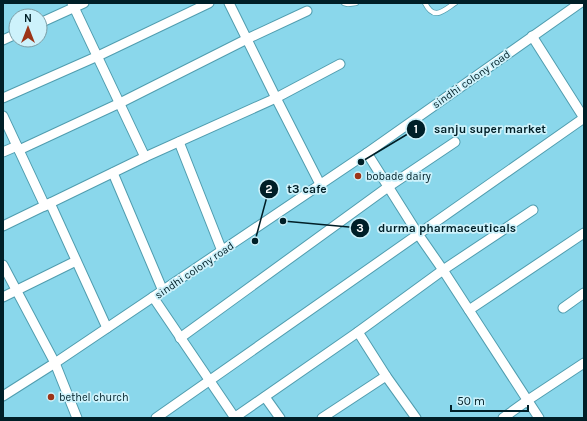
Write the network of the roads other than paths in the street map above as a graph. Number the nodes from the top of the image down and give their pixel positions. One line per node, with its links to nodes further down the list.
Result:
1 (84, 3): 9 (street)
2 (209, 3): 14 (street)
3 (229, 3): 13 (street)
4 (344, 3): 5 (lane)
5 (356, 3)
6 (426, 3): 7 (lane)
7 (456, 3)
8 (580, 3): 12 (street, sindhi colony road)
9 (74, 5): 11 (street); 14 (street)
10 (307, 11): 13 (street)
11 (48, 19)
12 (532, 36): 20 (street); 25 (street, sindhi colony road)
13 (247, 39): 17 (street); 18 (street)
14 (98, 56): 16 (street); 18 (street)
15 (340, 64): 17 (street)
16 (3, 98)
17 (276, 98): 21 (street); 28 (street)
18 (120, 103): 23 (street); 26 (street)
19 (3, 116): 23 (street)
20 (584, 118): 34 (street)
21 (179, 142): 26 (street); 35 (street)
22 (455, 142): 29 (street)
23 (18, 148): 24 (street); 30 (street)
24 (3, 152)
25 (367, 153): 28 (street, sindhi colony road); 29 (street)
26 (146, 157): 27 (street)
27 (113, 173): 30 (street); 40 (street)
28 (320, 184): 35 (street, sindhi colony road)
29 (388, 187): 34 (street); 48 (street)
30 (48, 204): 32 (street); 36 (street)
31 (533, 210): 38 (street)
32 (3, 226)
33 (584, 233): 45 (street)
34 (418, 234): 38 (street); 52 (street)
35 (222, 251): 40 (street, sindhi colony road)
36 (76, 261): 39 (street); 46 (street)
37 (3, 265): 39 (street)
38 (443, 270): 45 (street); 47 (street)
39 (17, 291): 42 (street); 49 (street)
40 (163, 291): 43 (street, sindhi colony road)
41 (584, 293): 44 (street)
42 (3, 297)
43 (153, 297): 46 (street, sindhi colony road); 48 (street)
44 (563, 308)
45 (469, 310): 55 (street)
46 (107, 328): 49 (street, sindhi colony road)
47 (358, 332): 51 (street); 54 (street)
48 (180, 338): 52 (street)
49 (55, 363): 53 (street, sindhi colony road); 56 (street)
50 (584, 363): 55 (street)
51 (386, 376): 60 (street); 61 (street)
52 (210, 380): 57 (street); 58 (street)
53 (3, 396)
54 (265, 396): 58 (street); 59 (street)
55 (528, 400): 62 (street); 63 (street)
56 (77, 418)
57 (156, 418)
58 (234, 418)
59 (280, 418)
60 (322, 418)
61 (416, 418)
62 (503, 418)
63 (540, 418)

